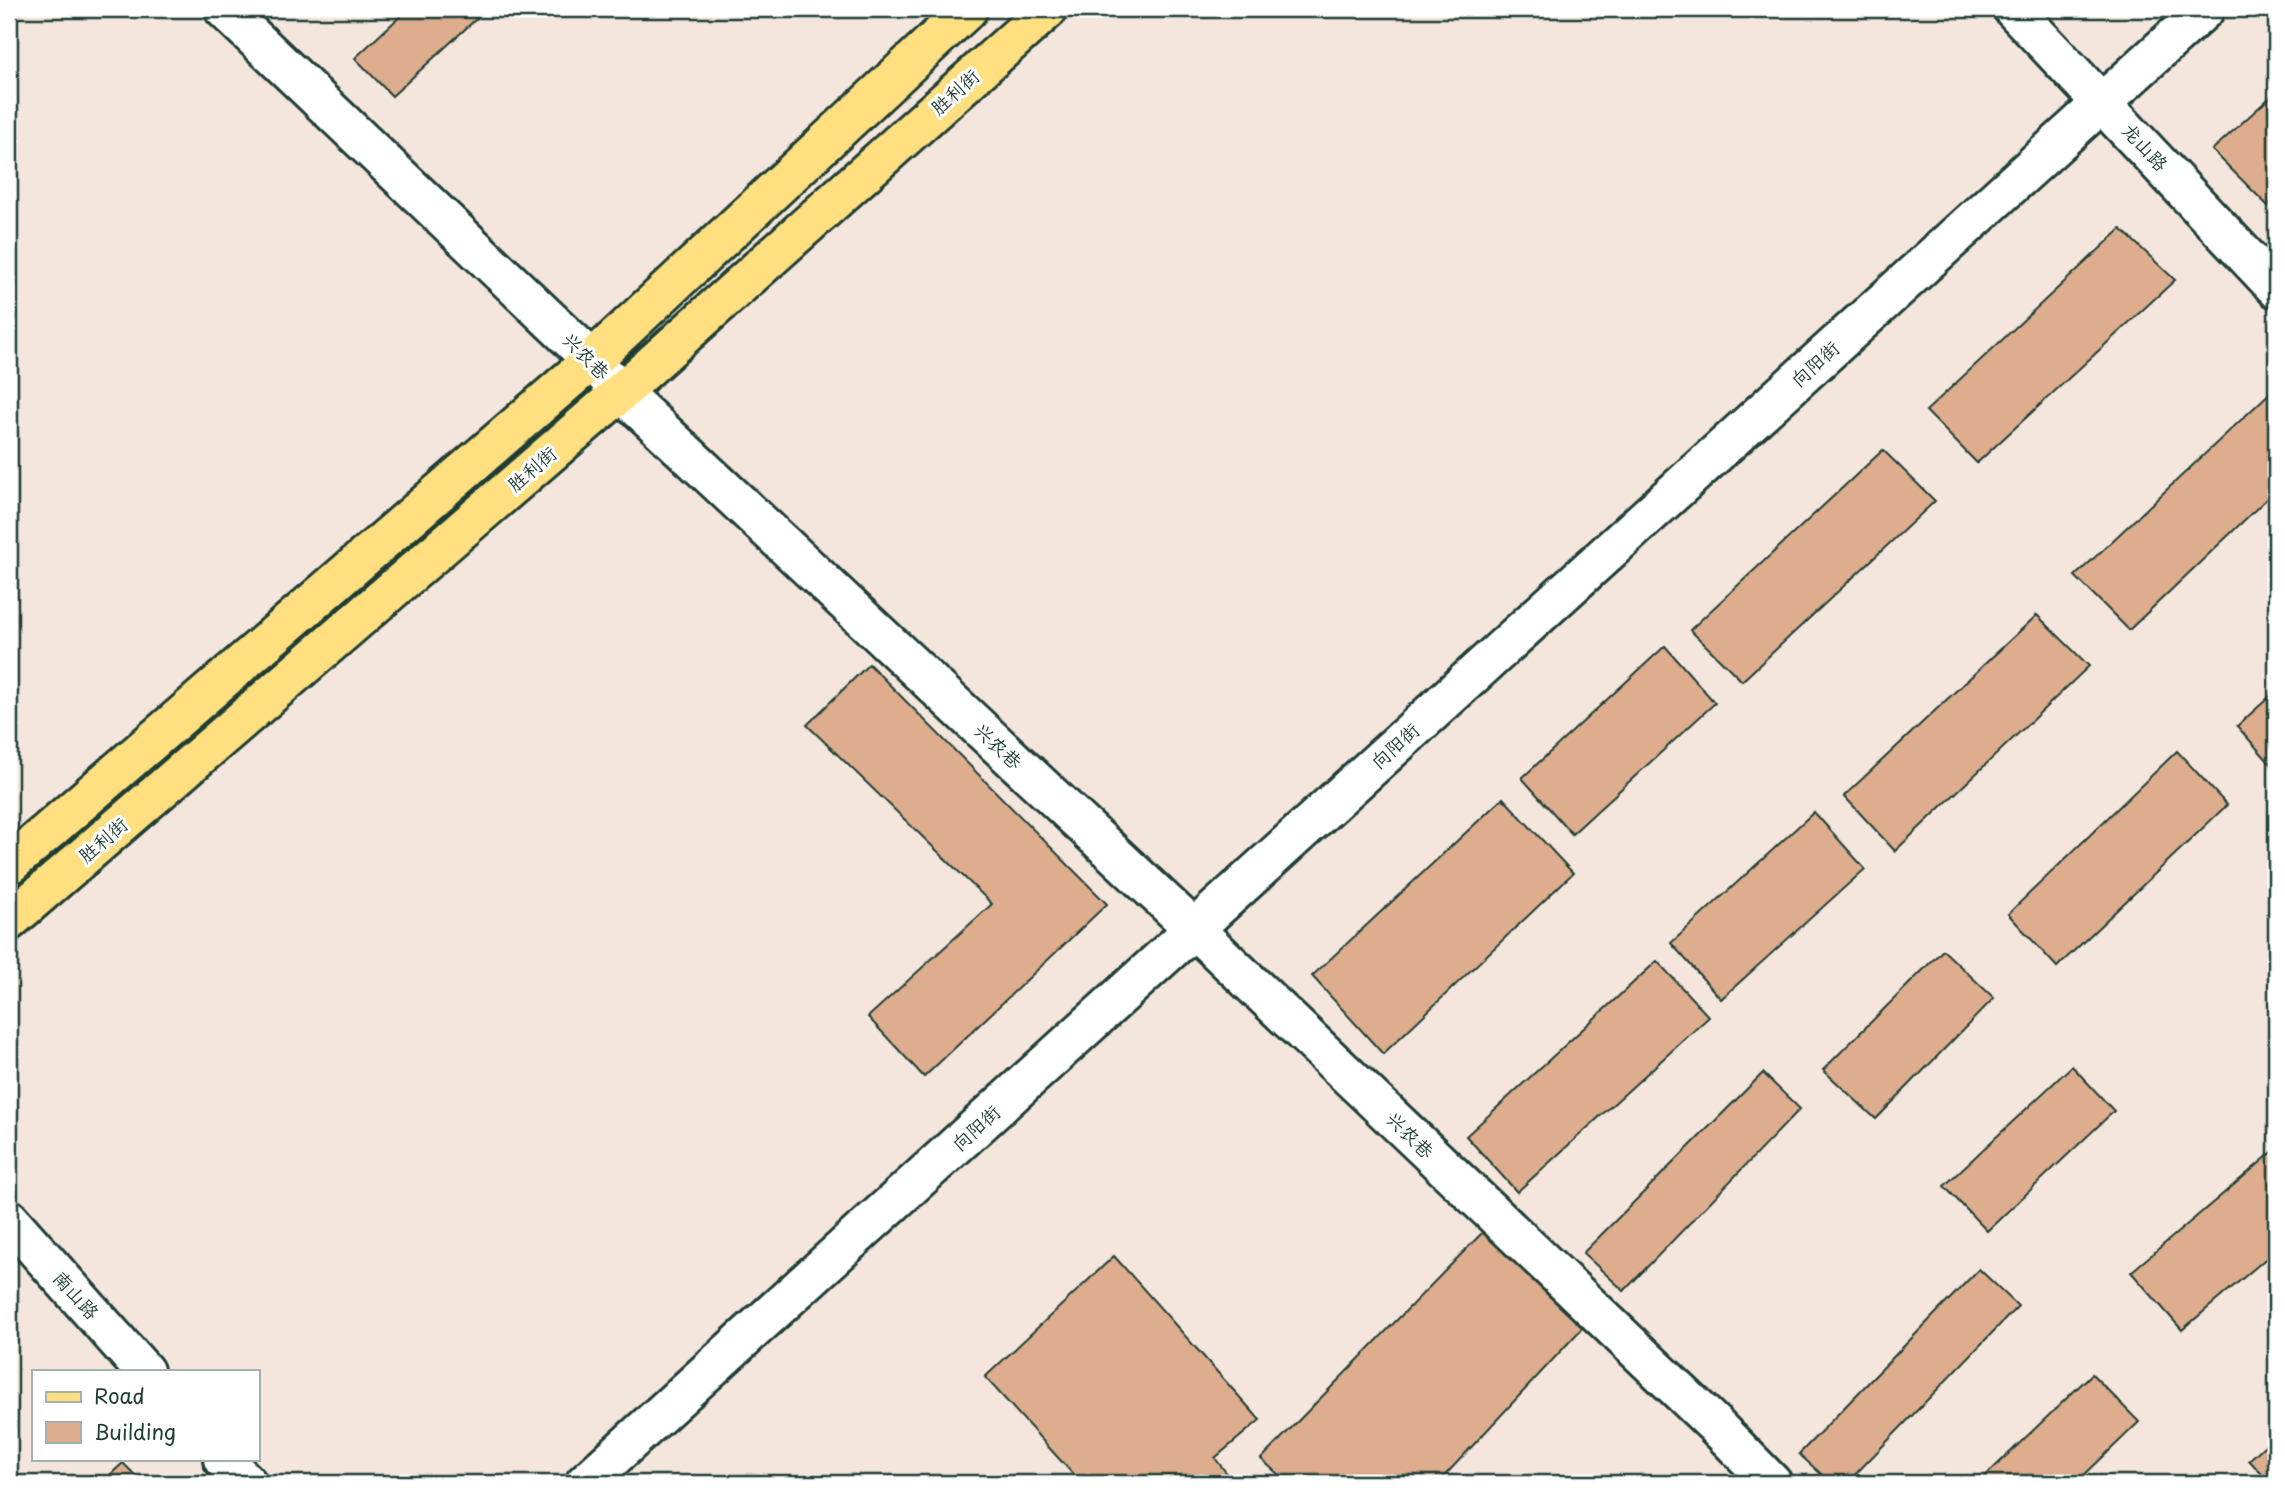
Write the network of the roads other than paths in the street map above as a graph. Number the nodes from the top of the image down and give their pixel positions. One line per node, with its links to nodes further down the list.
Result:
1 (224, 9): 8 (street, 兴农巷)
2 (968, 9): 8 (main road)
3 (1048, 9): 9 (main road, 胜利街)
4 (2013, 9): 6 (street, 龙山路)
5 (2206, 9): 6 (street, 向阳街)
6 (2103, 102): 7 (street, 龙山路); 12 (street, 向阳街)
7 (2276, 288)
8 (592, 360): 9 (street, 兴农巷); 10 (main road)
9 (621, 392): 11 (main road, 胜利街); 12 (street, 兴农巷)
10 (9, 865)
11 (9, 921)
12 (1194, 929): 17 (street, 向阳街); 18 (street, 兴农巷)
13 (9, 1219): 14 (street, 南山路)
14 (143, 1370)
15 (224, 1460): 16 (street)
16 (247, 1483)
17 (585, 1483)
18 (1772, 1483)

